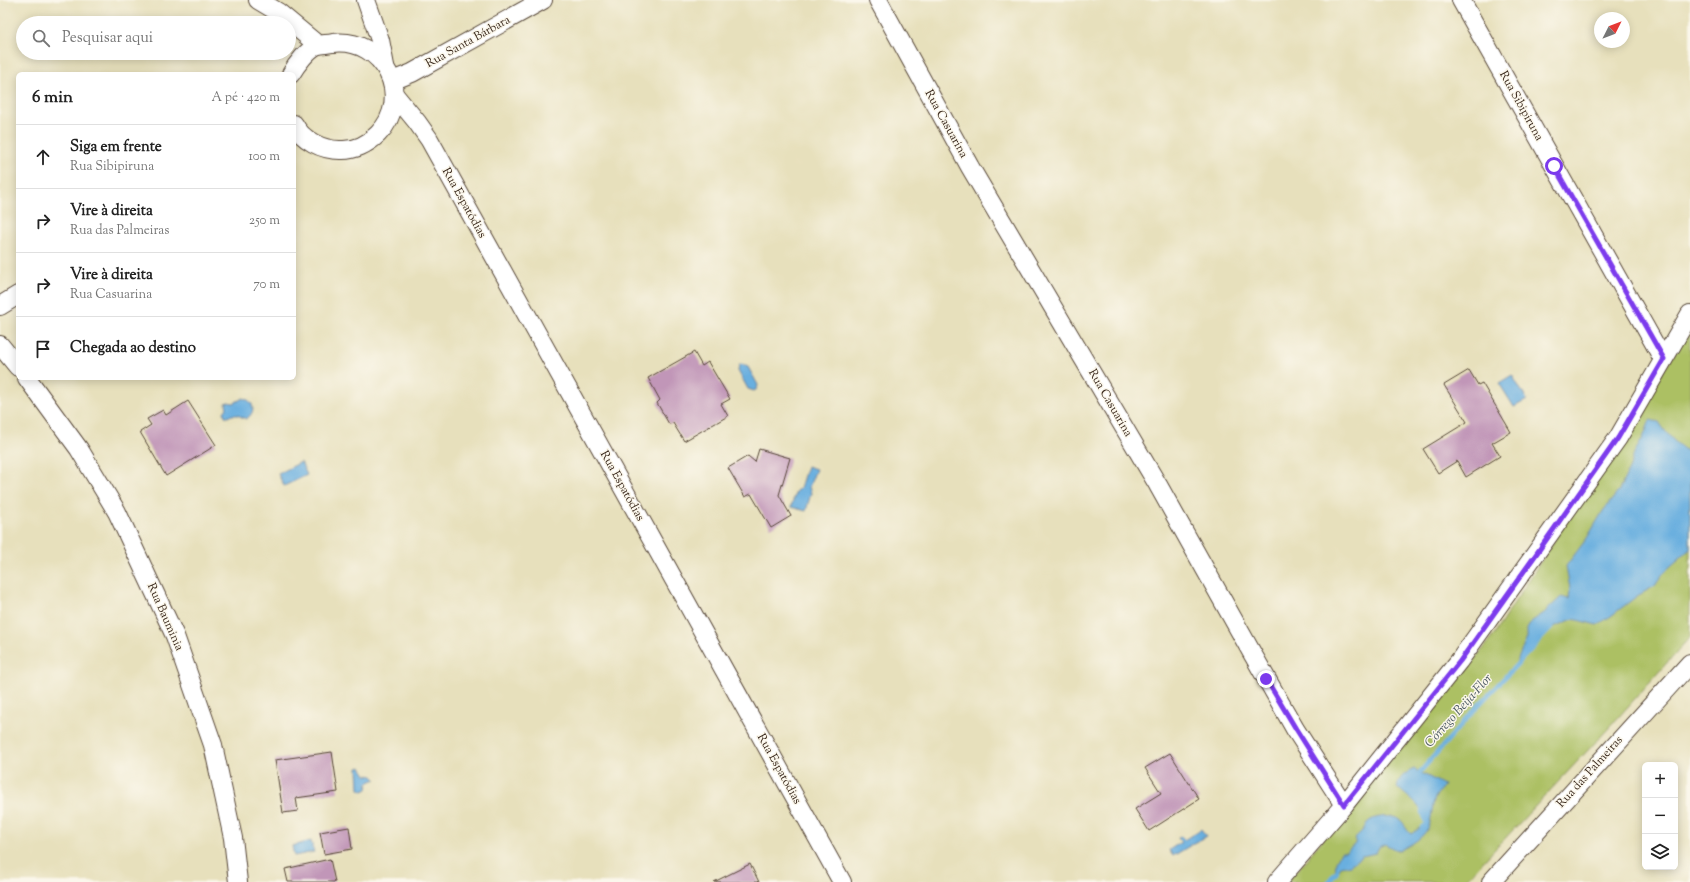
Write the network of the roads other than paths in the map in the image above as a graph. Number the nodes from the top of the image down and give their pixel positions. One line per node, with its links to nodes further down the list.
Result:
1 (258, 0): 6 (street)
2 (366, 0): 10 (street)
3 (542, 0): 10 (street, Rua Santa Bárbara)
4 (878, 0): 20 (street, Rua Casuarina)
5 (1461, 0): 16 (street, Rua Sibipiruna)
6 (283, 16)
7 (296, 27): 8 (street)
8 (318, 45): 9 (street); 10 (street, Rua Espatódias)
9 (292, 72)
10 (390, 80): 11 (street); 22 (street, Rua Espatódias)
11 (296, 128)
12 (16, 296): 13 (street)
13 (0, 306)
14 (1690, 314): 16 (street)
15 (0, 345): 17 (street)
16 (1664, 359): 20 (street)
17 (16, 365)
18 (28, 380): 21 (street, Rua Bauminia)
19 (1690, 663): 24 (street, Rua das Palmeiras)
20 (1344, 805): 23 (street)
21 (238, 882)
22 (842, 882)
23 (1276, 882)
24 (1491, 882)

